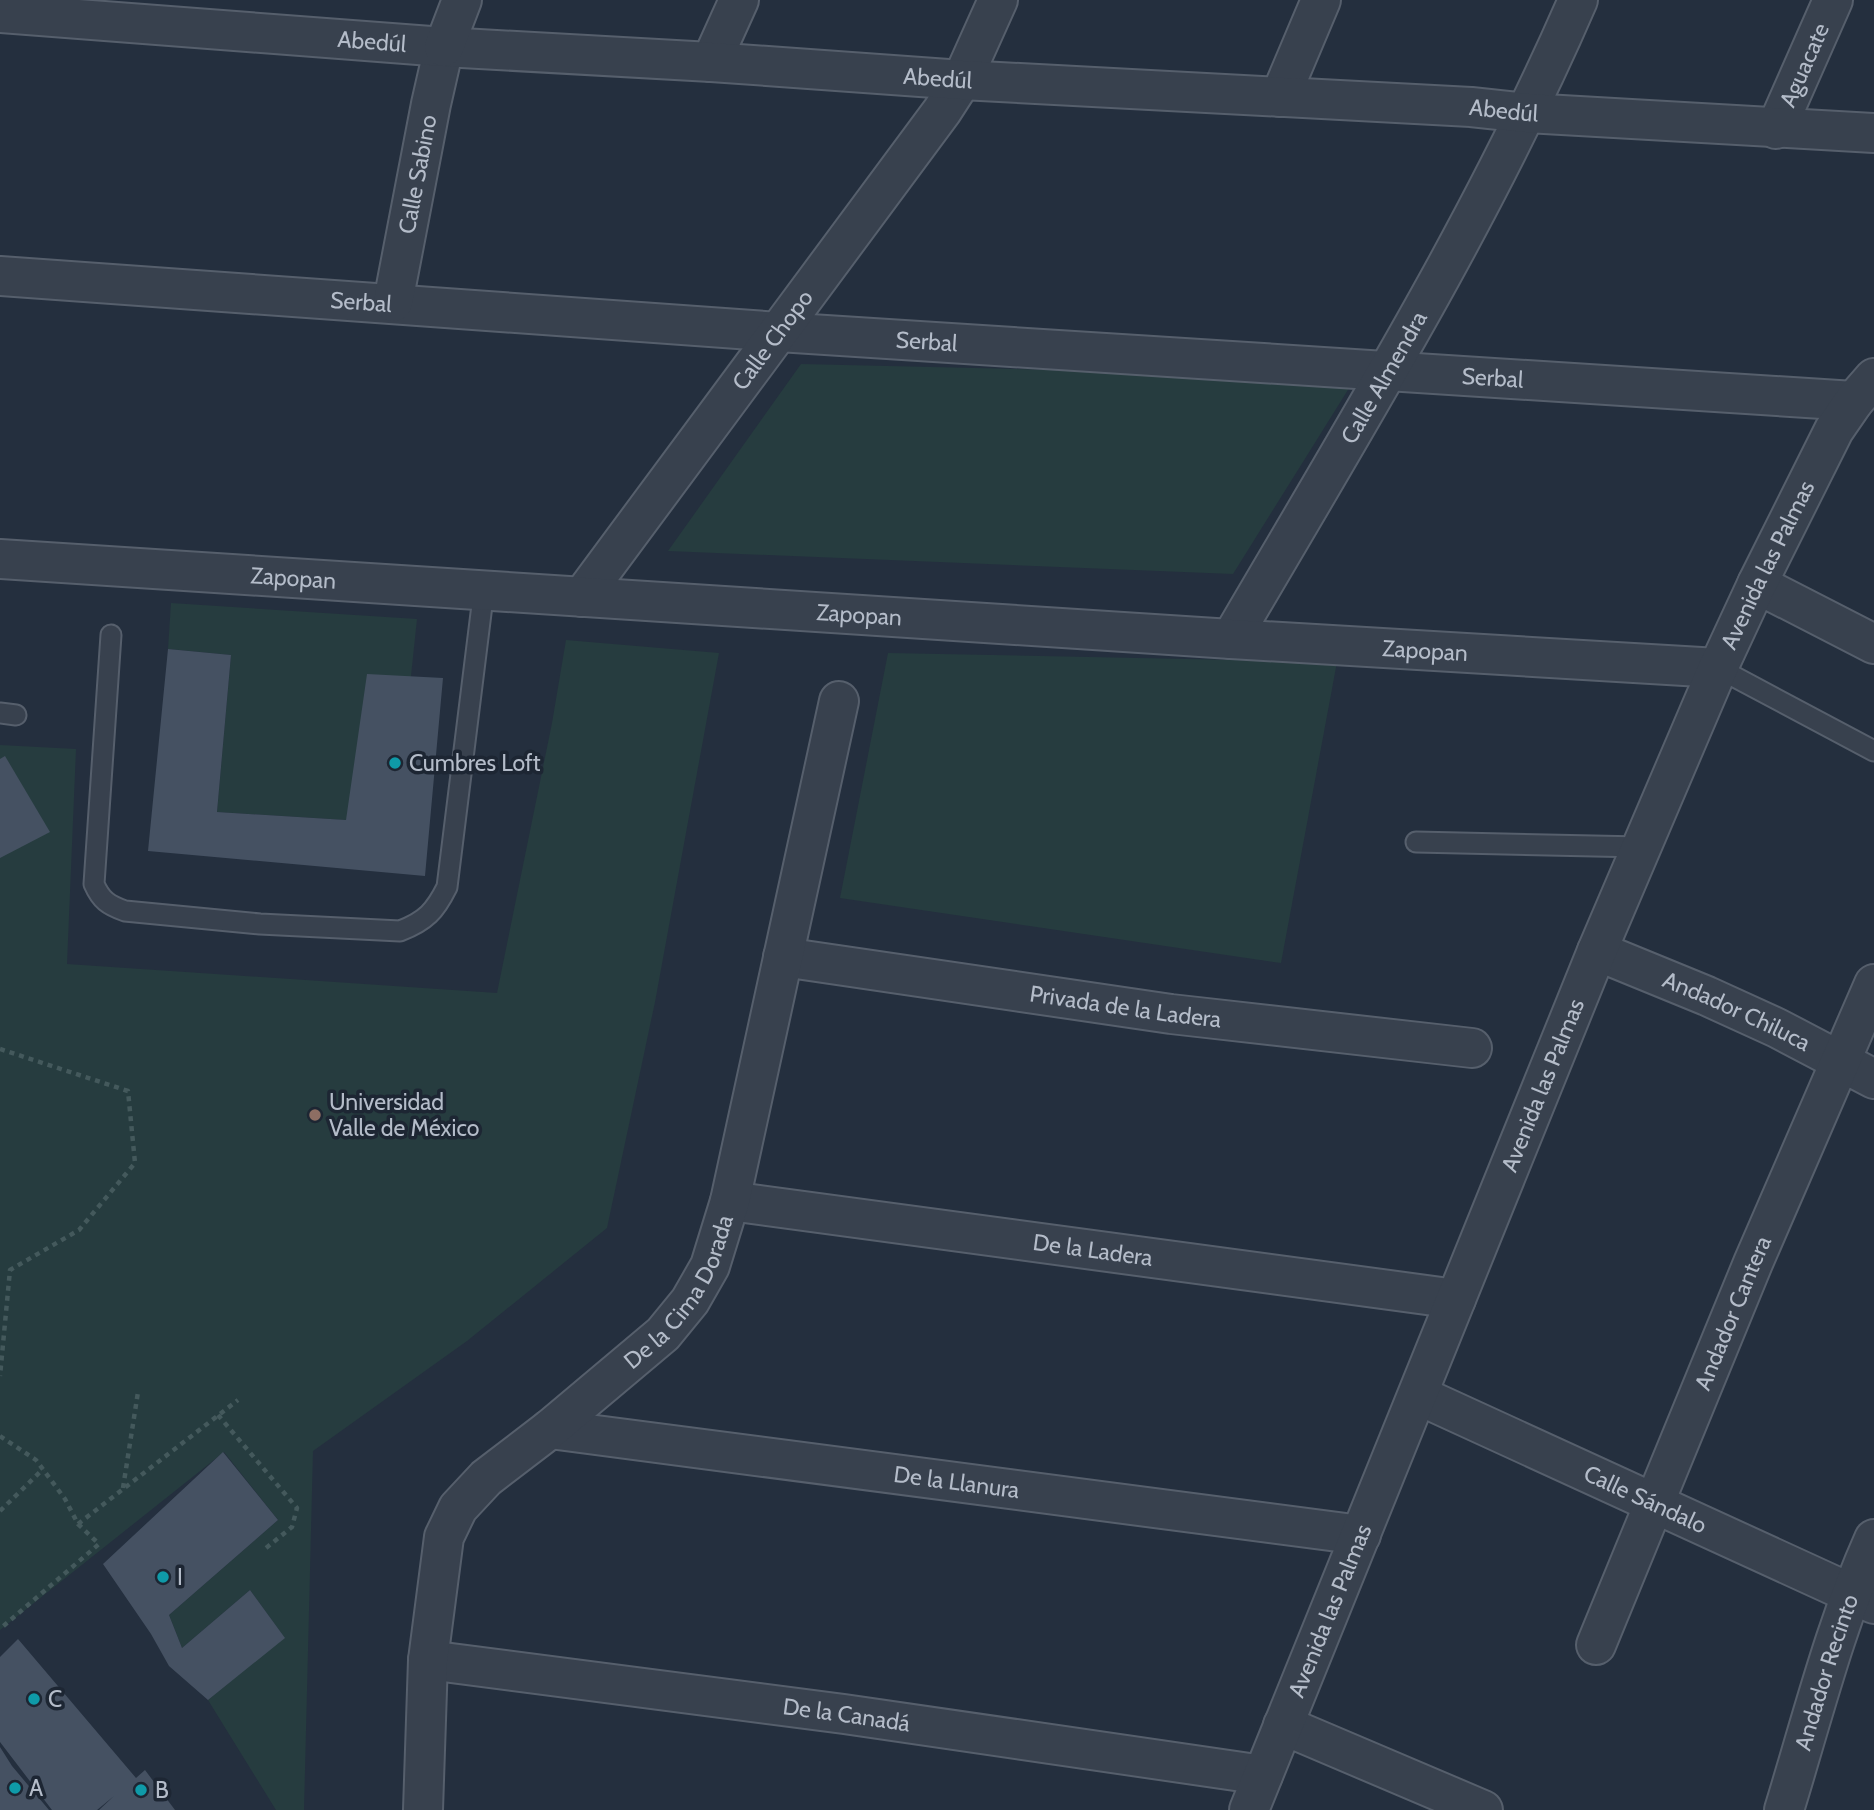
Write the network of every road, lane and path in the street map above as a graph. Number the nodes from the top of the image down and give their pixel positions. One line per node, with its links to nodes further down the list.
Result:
1 (462, 0): 8 (street, Calle Sabino)
2 (738, 0): 9 (street)
3 (998, 0): 10 (street, Calle Chopo)
4 (1321, 0): 11 (street)
5 (1578, 0): 12 (street, Calle Almendra)
6 (1833, 0): 13 (street, Aguacate)
7 (0, 13): 8 (street, Abedúl)
8 (444, 47): 9 (street, Abedúl); 16 (street, Calle Sabino)
9 (711, 62): 10 (street, Abedúl)
10 (961, 80): 11 (street, Abedúl); 17 (street, Calle Chopo)
11 (1280, 97): 12 (street, Abedúl)
12 (1527, 113): 13 (street, Abedúl); 18 (street, Calle Almendra)
13 (1776, 129): 14 (street, Abedúl)
14 (1874, 133)
15 (0, 276): 16 (street, Serbal)
16 (393, 302): 17 (street, Serbal)
17 (779, 332): 18 (street, Serbal); 23 (street, Calle Chopo)
18 (1387, 371): 19 (street, Serbal); 25 (street, Calle Almendra)
19 (1864, 389): 21 (street, Avenida las Palmas)
20 (0, 559): 22 (street, Zapopan)
21 (1757, 584): 26 (street); 27 (street, Avenida las Palmas)
22 (484, 589): 23 (street, Zapopan); 24 (lane)
23 (582, 597): 25 (street, Zapopan)
24 (111, 635)
25 (1231, 639): 27 (street, Zapopan)
26 (1874, 644)
27 (1718, 668): 29 (lane); 31 (street, Avenida las Palmas)
28 (839, 701): 33 (street, De la Cima Dorada)
29 (1874, 751)
30 (1416, 842): 31 (lane)
31 (1641, 847): 32 (street, Avenida las Palmas)
32 (1597, 951): 37 (street, Andador Chiluca); 40 (street, Avenida las Palmas)
33 (783, 957): 35 (street, Privada de la Ladera); 39 (street, De la Cima Dorada)
34 (1874, 984): 37 (street, Andador Cantera)
35 (1472, 1048)
36 (0, 1049): 41 (path)
37 (1839, 1061): 38 (street, Andador Chiluca); 50 (street, Andador Cantera)
38 (1874, 1079)
39 (730, 1201): 40 (street, De la Ladera); 46 (street, De la Cima Dorada)
40 (1456, 1299): 43 (street, Avenida las Palmas)
41 (0, 1376)
42 (138, 1392): 49 (path)
43 (1418, 1395): 50 (street, Calle Sándalo); 53 (street, Avenida las Palmas)
44 (238, 1400): 45 (path)
45 (218, 1416): 49 (path); 55 (path)
46 (550, 1429): 53 (street, De la Llanura); 59 (street, De la Cima Dorada)
47 (0, 1436): 48 (path)
48 (43, 1469): 51 (path); 52 (path)
49 (123, 1489): 52 (path)
50 (1655, 1502): 56 (street, Calle Sándalo); 58 (street, Andador Cantera)
51 (0, 1511)
52 (78, 1524): 57 (path)
53 (1361, 1535): 60 (street, Avenida las Palmas)
54 (1874, 1539): 56 (street, Andador Recinto)
55 (266, 1548)
56 (1863, 1599): 65 (street, Andador Recinto)
57 (0, 1629)
58 (1596, 1645)
59 (428, 1660): 61 (street, De la Canadá); 62 (street, De la Cima Dorada)
60 (1283, 1725): 61 (street, Avenida las Palmas); 64 (street)
61 (1264, 1775): 63 (street, Avenida las Palmas)
62 (423, 1810)
63 (1249, 1810)
64 (1483, 1810)
65 (1784, 1810)

